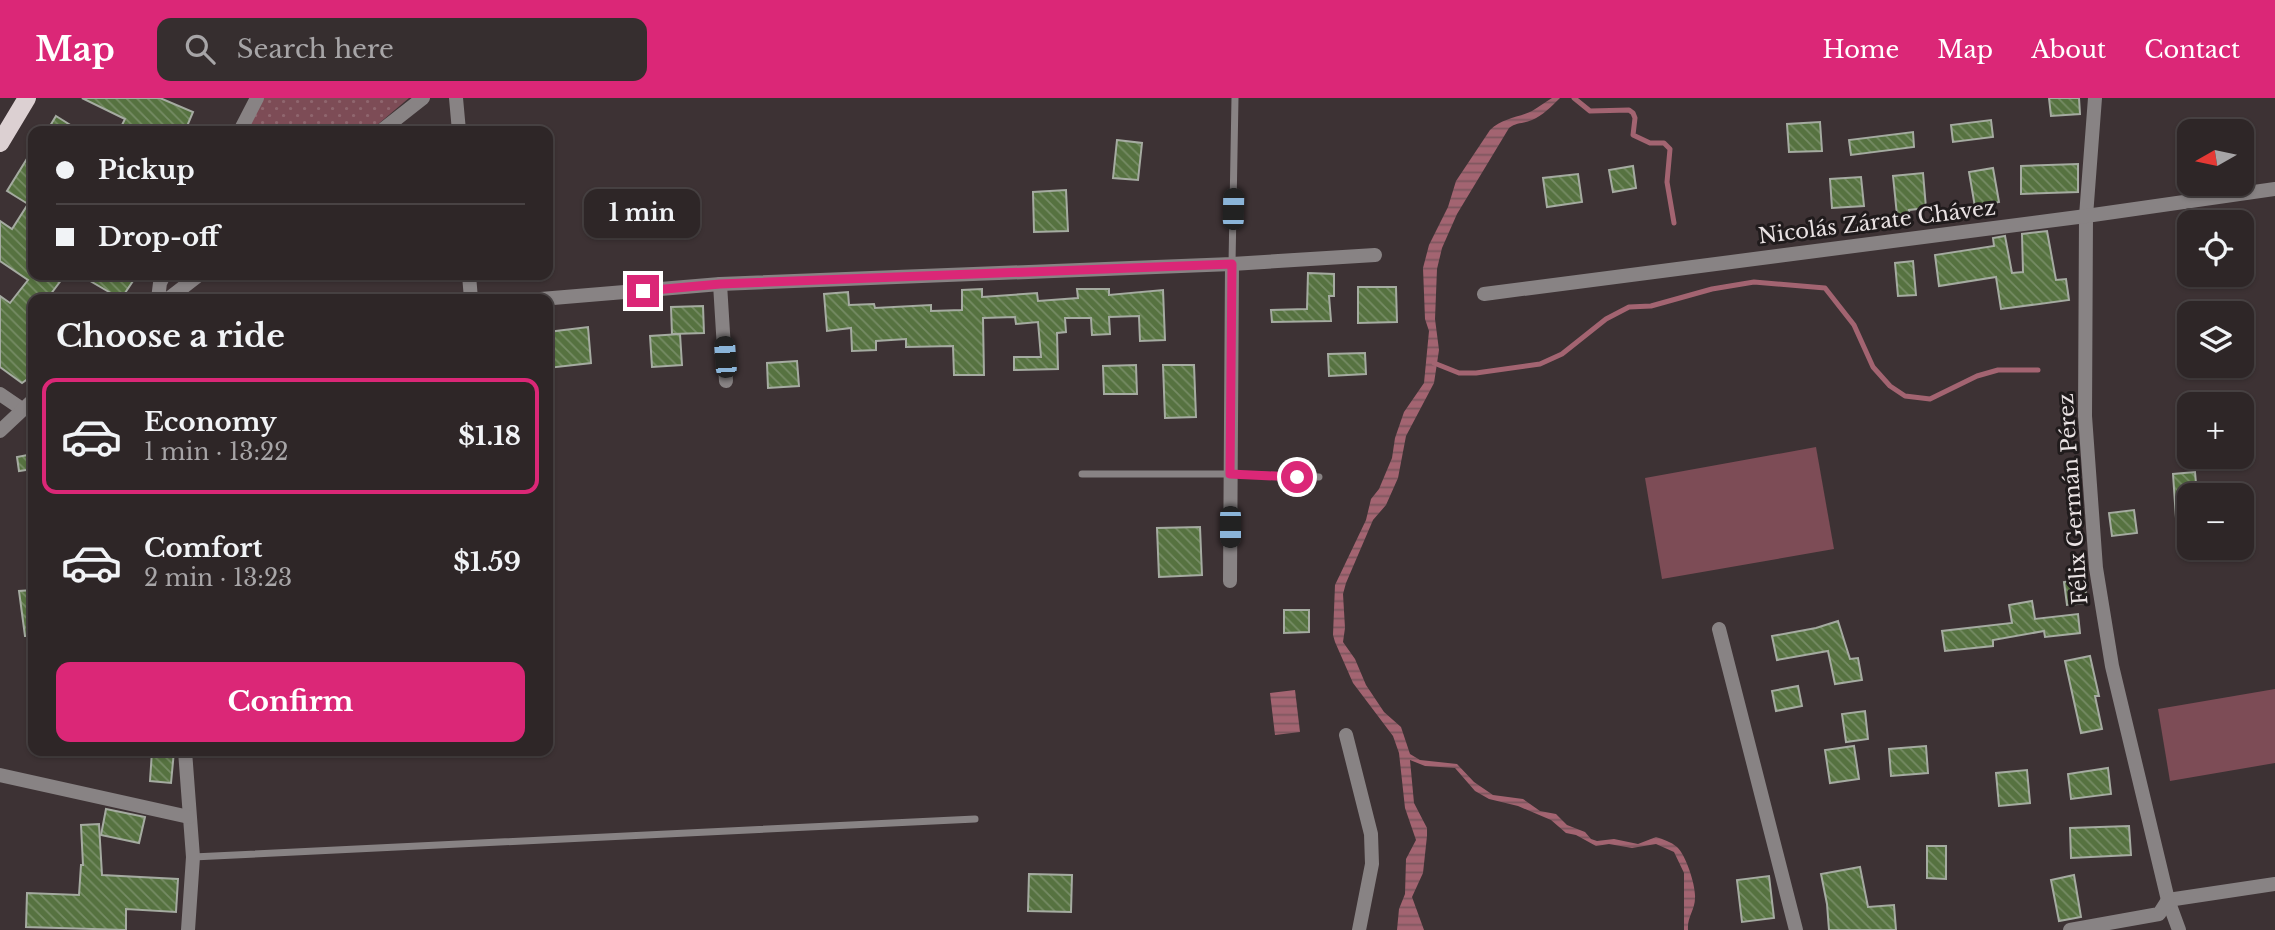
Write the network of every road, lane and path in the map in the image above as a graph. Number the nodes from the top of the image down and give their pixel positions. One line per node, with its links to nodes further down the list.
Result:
1 (27, 98): 10 (main road)
2 (257, 98): 7 (street)
3 (423, 98): 8 (street)
4 (456, 98): 9 (street)
5 (1235, 98): 14 (lane)
6 (2095, 98): 12 (street, Félix Germán Pérez)
7 (243, 126)
8 (387, 126)
9 (459, 126)
10 (0, 143)
11 (2275, 189): 12 (street, Nicolás Zárate Chávez)
12 (2086, 216): 18 (street, Nicolás Zárate Chávez); 36 (street, Félix Germán Pérez)
13 (1375, 255): 14 (street)
14 (1232, 264): 16 (street); 25 (street)
15 (193, 280): 17 (street)
16 (720, 284): 19 (street); 20 (street)
17 (174, 294)
18 (1484, 294)
19 (553, 298)
20 (726, 381)
21 (0, 394): 22 (street)
22 (28, 404): 23 (street)
23 (0, 431)
24 (1082, 474): 25 (lane)
25 (1230, 474): 26 (lane); 27 (street)
26 (1319, 477)
27 (1230, 580)
28 (1719, 629): 39 (street)
29 (1346, 735): 38 (street)
30 (185, 756): 32 (street)
31 (0, 775): 32 (street)
32 (189, 817): 34 (street)
33 (975, 819): 34 (lane)
34 (193, 857): 37 (street)
35 (2275, 884): 36 (street)
36 (2168, 900): 40 (street); 41 (street, Félix Germán Pérez)
37 (188, 930)
38 (1359, 930)
39 (1797, 930)
40 (2070, 930)
41 (2179, 930)

